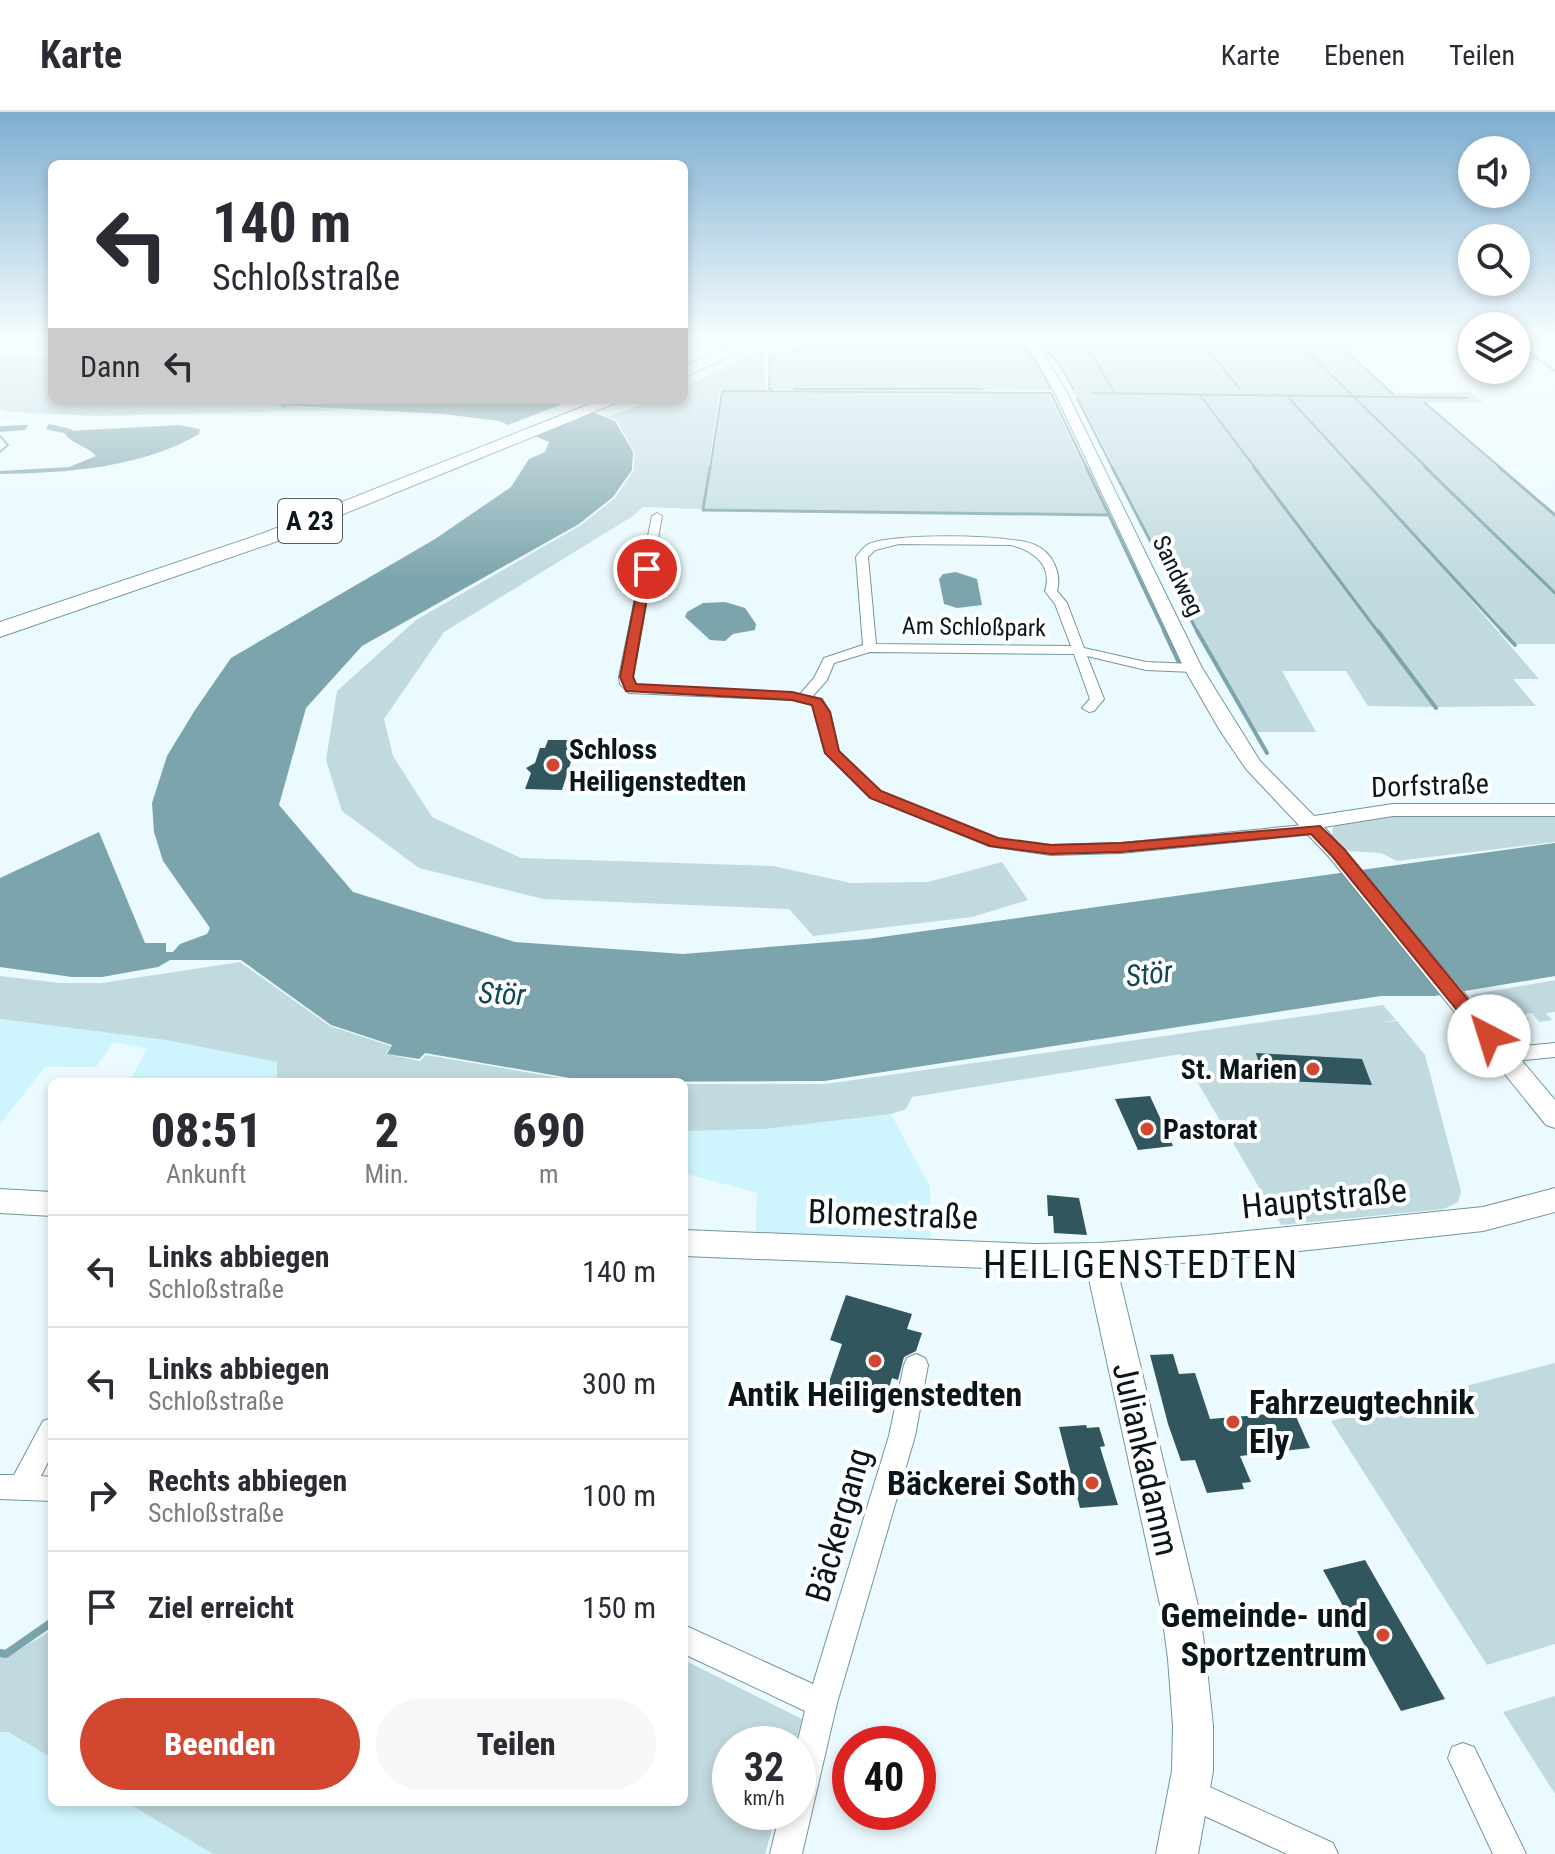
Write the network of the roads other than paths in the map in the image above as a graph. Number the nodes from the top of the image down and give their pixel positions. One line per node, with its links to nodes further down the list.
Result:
1 (537, 419): 5 (highway, A 23)
2 (566, 419): 6 (highway, A 23)
3 (1074, 419): 9 (street, Sandweg)
4 (657, 516): 10 (street)
5 (0, 617)
6 (0, 630)
7 (870, 648): 8 (street, Am Schloßpark); 8 (street, Am Schloßpark); 10 (street, Am Schloßpark)
8 (1078, 650): 9 (street, Am Schloßpark); 11 (street, Am Schloßpark)
9 (1193, 668): 13 (street, Sandweg)
10 (804, 697): 13 (street)
11 (1089, 708)
12 (1555, 810): 13 (street, Dorfstraße)
13 (1311, 826): 15 (street, Sandweg)
14 (1555, 1050): 15 (street)
15 (1504, 1055): 16 (street, Sandweg)
16 (1555, 1118)
17 (1555, 1200): 21 (main road, Hauptstraße)
18 (0, 1201): 19 (main road)
19 (48, 1204)
20 (688, 1243): 21 (main road, Blomestraße)
21 (1099, 1256): 29 (street, Juliankadamm)
22 (916, 1365): 27 (street, Bäckergang)
23 (48, 1435): 24 (street)
24 (10, 1487): 25 (street)
25 (48, 1489)
26 (688, 1641): 27 (street)
27 (822, 1703): 30 (street, Bäckergang)
28 (1463, 1758): 33 (street)
29 (1190, 1793): 31 (street, Juliankadamm); 32 (street)
30 (786, 1854)
31 (1177, 1854)
32 (1322, 1854)
33 (1510, 1854)

